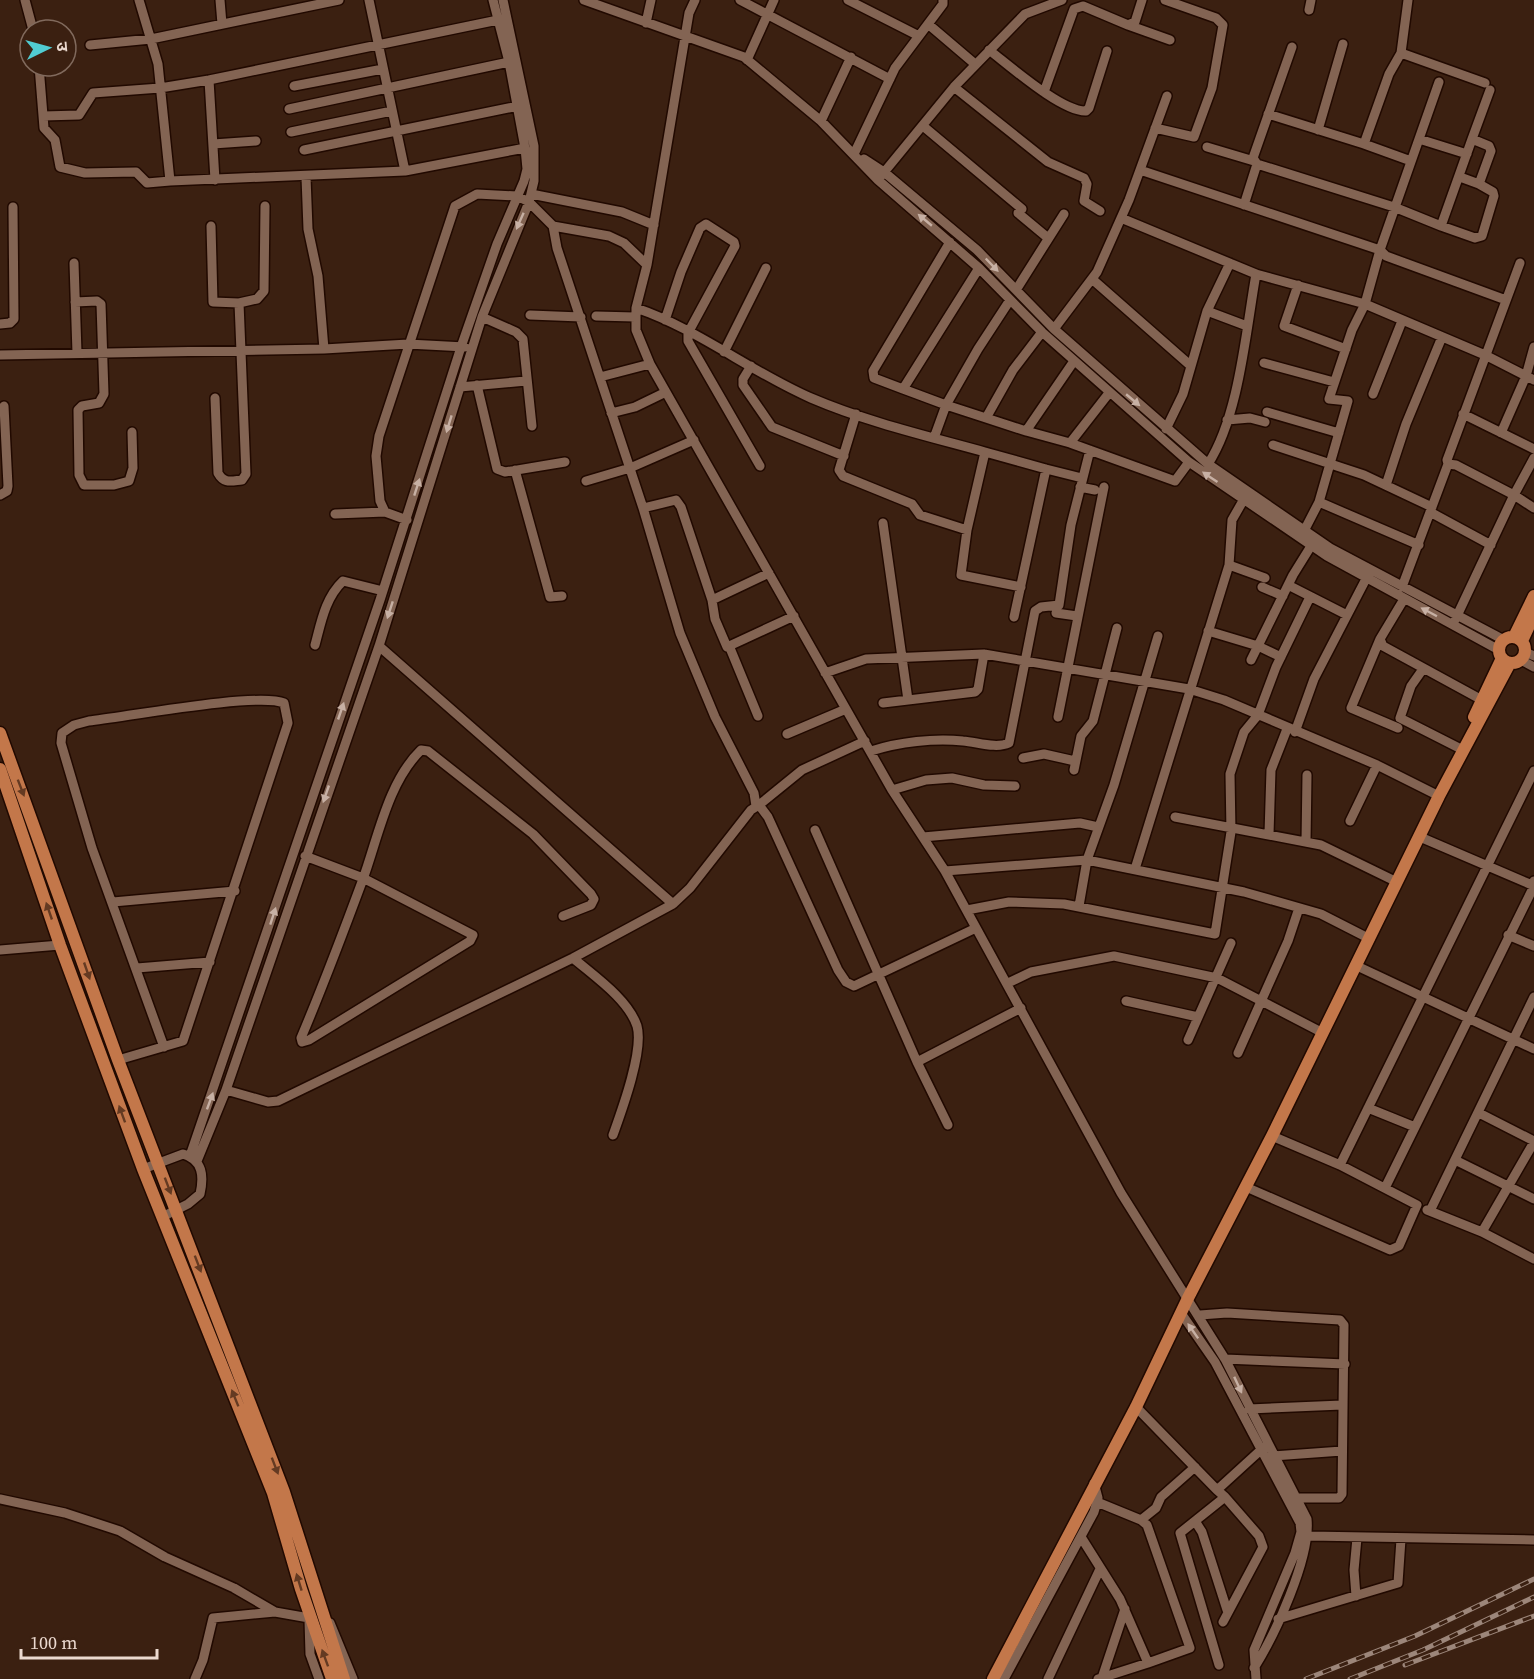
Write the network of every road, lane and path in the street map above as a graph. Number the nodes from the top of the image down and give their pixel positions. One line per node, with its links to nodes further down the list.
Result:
1 (25, 0): 24 (street)
2 (139, 0): 31 (street)
3 (220, 0): 27 (street)
4 (339, 0): 27 (street)
5 (369, 0): 36 (street)
6 (493, 0): 25 (street)
7 (503, 0): 89 (street)
8 (584, 0): 21 (street)
9 (651, 0): 26 (street)
10 (695, 0): 32 (street)
11 (740, 0): 23 (street)
12 (774, 0): 23 (street)
13 (848, 0): 30 (street)
14 (943, 0): 28 (street)
15 (1062, 0): 20 (street)
16 (1142, 0): 29 (street)
17 (1165, 0): 63 (street)
18 (1311, 0): 22 (street)
19 (1408, 0): 40 (street)
20 (1049, 2): 38 (street)
21 (609, 4): 26 (street)
22 (1309, 10)
23 (768, 13): 41 (street); 42 (street)
24 (30, 18)
25 (498, 20): 36 (street); 43 (street)
26 (646, 23): 32 (street)
27 (222, 24): 31 (street)
28 (928, 24): 30 (street); 44 (street)
29 (1128, 25): 33 (street); 54 (street)
30 (919, 36): 47 (street)
31 (151, 39): 35 (street); 52 (street)
32 (686, 39): 42 (street); 97 (street)
33 (1170, 40)
34 (1343, 44): 64 (street)
35 (90, 45)
36 (378, 46): 45 (street); 48 (street)
37 (1292, 47): 59 (street)
38 (989, 50): 44 (street); 54 (street)
39 (1107, 51): 54 (street)
40 (1401, 53): 68 (street); 71 (street)
41 (851, 57): 47 (street); 61 (street)
42 (747, 60): 61 (street)
43 (509, 62): 53 (street); 56 (street)
44 (975, 64): 51 (street)
45 (383, 69): 50 (street); 53 (street)
46 (40, 78): 60 (street)
47 (890, 78): 75 (street)
48 (209, 80): 52 (street); 70 (street)
49 (1439, 82): 67 (street)
50 (294, 86)
51 (954, 87): 62 (street); 94 (street)
52 (160, 88): 60 (street); 84 (street)
53 (387, 89): 57 (street); 58 (street)
54 (1044, 92)
55 (1167, 96): 63 (street)
56 (518, 106): 66 (street); 73 (street)
57 (290, 109)
58 (392, 111): 65 (street); 66 (street)
59 (1268, 114): 64 (street); 78 (street)
60 (43, 116): 84 (street)
61 (821, 121): 75 (street)
62 (923, 126): 81 (street); 101 (street)
63 (1155, 128): 79 (street)
64 (1318, 130): 71 (street)
65 (291, 132)
66 (397, 132): 74 (street); 80 (street)
67 (1419, 139): 76 (street); 77 (street)
68 (1472, 139): 76 (street); 87 (street)
69 (256, 141): 70 (street)
70 (213, 144): 85 (street)
71 (1364, 144): 77 (street)
72 (1207, 147): 78 (street)
73 (525, 148): 80 (street); 88 (street)
74 (304, 150)
75 (854, 153): 81 (street); 86 (street)
76 (1467, 154): 83 (street)
77 (1411, 161): 93 (street)
78 (1255, 163): 90 (street); 93 (street)
79 (1140, 170): 90 (street); 96 (street)
80 (405, 171): 82 (street)
81 (884, 172): 86 (street); 113 (street, one-way to 113)
82 (306, 177): 85 (street); 137 (street)
83 (1460, 177): 87 (street); 100 (street)
84 (170, 180): 85 (street)
85 (215, 180)
86 (878, 180): 102 (street, one-way to 86)
87 (1479, 184): 100 (street)
88 (518, 196): 89 (street); 133 (street); 134 (street)
89 (530, 198): 97 (street); 99 (street); 123 (street, one-way to 123)
90 (1244, 205): 103 (street)
91 (13, 207): 127 (street)
92 (265, 207): 117 (street)
93 (1394, 207): 100 (street); 103 (street)
94 (1100, 211)
95 (1064, 214): 101 (street)
96 (1121, 218): 106 (street); 111 (street)
97 (654, 225): 107 (street)
98 (211, 226): 117 (street)
99 (553, 226): 107 (street); 124 (street)
100 (1442, 226)
101 (1048, 238): 113 (street)
102 (950, 242): 109 (street); 156 (street)
103 (1380, 250): 115 (street); 118 (street)
104 (1520, 262): 115 (street)
105 (74, 263): 116 (street)
106 (1230, 263): 110 (street); 119 (street)
107 (647, 265): 120 (street)
108 (766, 268): 140 (street)
109 (980, 268): 114 (street); 156 (street)
110 (1256, 274): 112 (street); 128 (street)
111 (1092, 279): 129 (street); 149 (street)
112 (1298, 285): 118 (street); 138 (street)
113 (1016, 290): 129 (street)
114 (1010, 300): 130 (street); 161 (street)
115 (1506, 300): 144 (street)
116 (75, 302): 141 (street); 142 (street)
117 (239, 303): 139 (street)
118 (1365, 304): 126 (street); 138 (street)
119 (1208, 311): 128 (street); 149 (street)
120 (636, 313): 122 (street); 125 (street); 147 (street)
121 (530, 315): 124 (street)
122 (596, 316)
123 (482, 317): 136 (street); 152 (street)
124 (581, 317): 150 (street)
125 (665, 320): 131 (street); 131 (street)
126 (1402, 321): 132 (street); 159 (street)
127 (0, 324)
128 (1246, 326): 167 (street)
129 (1054, 329): 169 (street, one-way to 169)
130 (1042, 332): 145 (street); 166 (street)
131 (688, 333): 140 (street); 188 (street)
132 (1442, 337): 144 (street); 194 (street)
133 (408, 344): 134 (street); 137 (street); 202 (street)
134 (461, 347): 136 (street); 204 (street, one-way to 134)
135 (1534, 347): 151 (street)
136 (473, 348): 155 (street)
137 (324, 349): 139 (street)
138 (1346, 349): 153 (street)
139 (240, 351): 141 (street); 160 (street)
140 (724, 352): 148 (street)
141 (104, 353): 142 (street); 171 (street)
142 (77, 354): 143 (street)
143 (0, 355)
144 (1485, 355): 151 (street); 165 (street)
145 (1074, 361): 158 (street); 170 (street)
146 (1264, 363): 153 (street)
147 (650, 364): 150 (street); 157 (street)
148 (751, 366): 164 (street); 181 (street)
149 (1191, 366): 169 (street)
150 (600, 377): 163 (street)
151 (1530, 378): 173 (street)
152 (526, 381): 154 (street); 168 (street)
153 (1334, 382): 172 (street)
154 (477, 386): 155 (street); 191 (street)
155 (460, 387): 236 (street, one-way to 236)
156 (903, 389): 161 (street)
157 (666, 392): 163 (street); 175 (street)
158 (1109, 393): 176 (street); 184 (street)
159 (1373, 394)
160 (214, 398)
161 (946, 405): 166 (street); 174 (street)
162 (4, 406): 195 (street)
163 (611, 413): 189 (street)
164 (856, 414): 174 (street); 181 (street)
165 (1463, 414): 173 (street); 186 (street)
166 (986, 418): 170 (street)
167 (1227, 420): 172 (street); 185 (street)
168 (532, 426)
169 (1166, 429): 185 (street)
170 (1026, 431): 176 (street)
171 (132, 432)
172 (1339, 432): 187 (street)
173 (1501, 432): 178 (street)
174 (934, 438): 180 (street)
175 (694, 441): 189 (street); 212 (street)
176 (1070, 443): 179 (street)
177 (1273, 445): 187 (street)
178 (1534, 449)
179 (1090, 450): 184 (street); 193 (street)
180 (985, 452): 190 (street); 206 (street)
181 (844, 456): 206 (street)
182 (1534, 459): 196 (street)
183 (565, 462): 191 (street)
184 (1189, 462): 197 (street, one-way to 184)
185 (1208, 464): 207 (street)
186 (1448, 464): 196 (street); 201 (street)
187 (1330, 465): 194 (street); 198 (street)
188 (760, 466)
189 (630, 468): 192 (street); 199 (street)
190 (1046, 469): 193 (street); 216 (street)
191 (515, 470): 218 (street)
192 (586, 481)
193 (1081, 482): 228 (street); 244 (street)
194 (1386, 485): 201 (street)
195 (0, 495)
196 (1514, 495): 200 (street); 208 (street)
197 (1244, 499): 210 (street); 211 (street)
198 (1319, 502): 207 (street); 209 (street)
199 (643, 508): 223 (street); 274 (street)
200 (1534, 508)
201 (1431, 509): 208 (street); 209 (street)
202 (385, 512): 203 (street); 204 (street)
203 (335, 514)
204 (407, 520): 217 (street)
205 (883, 523): 241 (street)
206 (967, 530): 216 (street)
207 (1304, 531): 213 (street)
208 (1491, 544): 230 (street)
209 (1419, 545): 215 (street)
210 (1311, 546): 213 (street); 214 (street)
211 (1229, 565): 219 (street); 232 (street)
212 (769, 573): 223 (street); 227 (street)
213 (1368, 574): 215 (street); 222 (street); 225 (street)
214 (1288, 585): 219 (street); 221 (street)
215 (1402, 586): 230 (street)
216 (1021, 587): 229 (street)
217 (383, 591): 235 (street); 337 (street, one-way to 217)
218 (562, 596)
219 (1282, 596): 237 (street)
220 (1534, 596): 239 (main road)
221 (1310, 597): 225 (street); 242 (street)
222 (1404, 599): 230 (street, one-way to 222); 234 (street)
223 (712, 600): 238 (street)
224 (1056, 613): 228 (street)
225 (1347, 615): 260 (street)
226 (1534, 615): 239 (main road)
227 (794, 616): 238 (street); 248 (street)
228 (1077, 616): 246 (street)
229 (1014, 617)
230 (1455, 621): 239 (street)
231 (1117, 628): 249 (street)
232 (1208, 631): 237 (street); 251 (street)
233 (1158, 636): 250 (street)
234 (1380, 639): 247 (street); 259 (street)
235 (315, 645)
236 (379, 646): 284 (street, one-way to 284); 295 (street)
237 (1258, 646): 242 (street); 243 (street)
238 (730, 648): 257 (street)
239 (1515, 651): 245 (street); 253 (main road); 264 (main road)
240 (984, 654): 241 (street); 244 (street); 252 (street)
241 (903, 657): 248 (street); 252 (street)
242 (1281, 657): 256 (street)
243 (1251, 660)
244 (1025, 661): 246 (street); 265 (street)
245 (1534, 667)
246 (1066, 669): 249 (street); 258 (street)
247 (1423, 669): 253 (street); 264 (street)
248 (825, 673): 255 (street)
249 (1103, 675): 250 (street); 266 (street)
250 (1145, 682): 251 (street); 278 (street)
251 (1189, 689): 256 (street); 287 (street)
252 (908, 700): 254 (street)
253 (1482, 700): 264 (main road)
254 (883, 703)
255 (846, 709): 262 (street); 263 (street)
256 (1258, 715): 260 (street); 277 (street)
257 (758, 716)
258 (1058, 717)
259 (1398, 728)
260 (1291, 730): 267 (street); 280 (street)
261 (0, 733): 327 (main road, one-way to 327)
262 (787, 734)
263 (865, 741): 265 (street); 274 (street)
264 (1463, 750): 273 (main road)
265 (871, 751): 272 (street)
266 (1023, 758)
267 (1377, 765): 273 (street); 276 (street)
268 (0, 770): 304 (main road, one-way to 268)
269 (1534, 771): 286 (street)
270 (1307, 776): 283 (street)
271 (1015, 786): 272 (street)
272 (892, 790): 281 (street)
273 (1439, 796): 282 (main road)
274 (758, 805): 295 (street); 311 (street)
275 (1175, 817): 277 (street)
276 (1350, 821)
277 (1231, 826): 280 (street); 292 (street)
278 (1098, 827): 281 (street); 285 (street)
279 (815, 830): 311 (street)
280 (1269, 834): 283 (street)
281 (923, 837): 288 (street)
282 (1420, 837): 286 (street); 290 (main road)
283 (1306, 842): 290 (street)
284 (305, 856): 289 (street); 329 (street)
285 (1087, 860): 287 (street); 288 (street); 296 (street)
286 (1487, 866): 291 (street); 314 (street)
287 (1135, 869): 292 (street)
288 (945, 871): 298 (street)
289 (363, 878): 289 (street); 299 (street)
290 (1397, 882): 302 (main road)
291 (1534, 884): 301 (street)
292 (1224, 890): 296 (street); 297 (street)
293 (234, 891): 294 (street); 294 (street); 308 (street)
294 (113, 902): 310 (street)
295 (673, 904): 307 (street)
296 (1079, 906): 298 (street)
297 (1299, 908): 302 (street); 315 (street)
298 (967, 910): 300 (street)
299 (563, 916)
300 (976, 928): 311 (street); 313 (street)
301 (1508, 935): 305 (street); 320 (street)
302 (1370, 939): 309 (main road)
303 (1231, 943): 312 (street)
304 (60, 945): 306 (street); 341 (main road, one-way to 304)
305 (1534, 946)
306 (0, 950)
307 (573, 958): 329 (street); 334 (street)
308 (210, 962): 310 (street); 324 (street)
309 (1357, 966): 314 (street); 321 (main road)
310 (137, 968): 324 (street)
311 (879, 972): 328 (street)
312 (1216, 978): 313 (street); 315 (street); 319 (street)
313 (1008, 983): 318 (street)
314 (1423, 996): 320 (street); 330 (street)
315 (1262, 1000): 321 (street); 326 (street)
316 (1126, 1001): 319 (street)
317 (1533, 1002): 323 (street)
318 (1022, 1008): 328 (street); 352 (street)
319 (1198, 1017): 322 (street)
320 (1468, 1017): 323 (street); 333 (street)
321 (1323, 1033): 335 (main road)
322 (1188, 1040)
323 (1514, 1040): 325 (street); 331 (street)
324 (164, 1047): 327 (street)
325 (1534, 1049)
326 (1238, 1053)
327 (118, 1060): 339 (main road)
328 (916, 1062): 332 (street)
329 (226, 1090): 337 (street)
330 (1368, 1108): 333 (street); 340 (street)
331 (1479, 1113): 336 (street); 338 (street)
332 (948, 1125)
333 (1415, 1127): 344 (street)
334 (613, 1134)
335 (1272, 1136): 340 (street); 343 (main road)
336 (1534, 1142): 342 (street)
337 (194, 1159): 339 (street); 347 (street)
338 (1455, 1160): 342 (street); 348 (street)
339 (158, 1162): 341 (street); 347 (main road, one-way to 347)
340 (1340, 1165): 344 (street)
341 (143, 1169): 349 (main road)
342 (1509, 1186): 345 (street); 350 (street)
343 (1246, 1187): 346 (street); 352 (main road)
344 (1385, 1188): 346 (street)
345 (1534, 1199)
346 (1416, 1205): 348 (street)
347 (177, 1210): 349 (street); 381 (main road, one-way to 381)
348 (1430, 1211): 350 (street)
349 (162, 1217): 383 (main road, one-way to 349)
350 (1482, 1232): 351 (street)
351 (1534, 1258)
352 (1188, 1298): 353 (main road); 354 (street)
353 (1180, 1313): 358 (main road); 360 (street, one-way to 353)
354 (1200, 1315): 355 (street); 356 (street)
355 (1225, 1359): 356 (street); 359 (street, one-way to 359)
356 (1345, 1364): 357 (street)
357 (1342, 1405): 359 (street); 361 (street)
358 (1136, 1407): 363 (street); 364 (main road)
359 (1249, 1409): 360 (street)
360 (1264, 1448): 362 (street); 365 (street); 389 (street)
361 (1342, 1451): 362 (street); 367 (street)
362 (1273, 1456): 367 (street)
363 (1195, 1467): 365 (street); 370 (street)
364 (1094, 1484): 369 (street); 396 (main road)
365 (1217, 1490): 366 (street)
366 (1225, 1497): 371 (street); 380 (street)
367 (1297, 1498): 372 (street)
368 (0, 1499): 382 (street)
369 (1097, 1502): 370 (street); 373 (street)
370 (1141, 1520): 387 (street)
371 (1195, 1521): 380 (street); 388 (street)
372 (1309, 1536): 374 (street); 384 (street)
373 (1081, 1538): 377 (street); 397 (street)
374 (1357, 1538): 375 (street); 378 (street)
375 (1401, 1539): 376 (street); 378 (street)
376 (1534, 1540)
377 (1100, 1569): 379 (street); 398 (street)
378 (1356, 1596): 384 (street)
379 (1125, 1609): 387 (street); 390 (street)
380 (1227, 1610): 385 (street)
381 (322, 1611): 386 (main road); 395 (street)
382 (275, 1612): 383 (street); 391 (street)
383 (309, 1615): 386 (main road); 392 (street)
384 (1278, 1619): 389 (street)
385 (1223, 1622)
386 (323, 1636): 393 (main road, one-way to 386); 394 (main road)
387 (1148, 1663): 390 (street)
388 (1219, 1665)
389 (1254, 1668): 399 (street)
390 (1100, 1678)
391 (195, 1679)
392 (319, 1679)
393 (332, 1679)
394 (344, 1679)
395 (353, 1679)
396 (993, 1679)
397 (1004, 1679)
398 (1048, 1679)
399 (1256, 1679)

